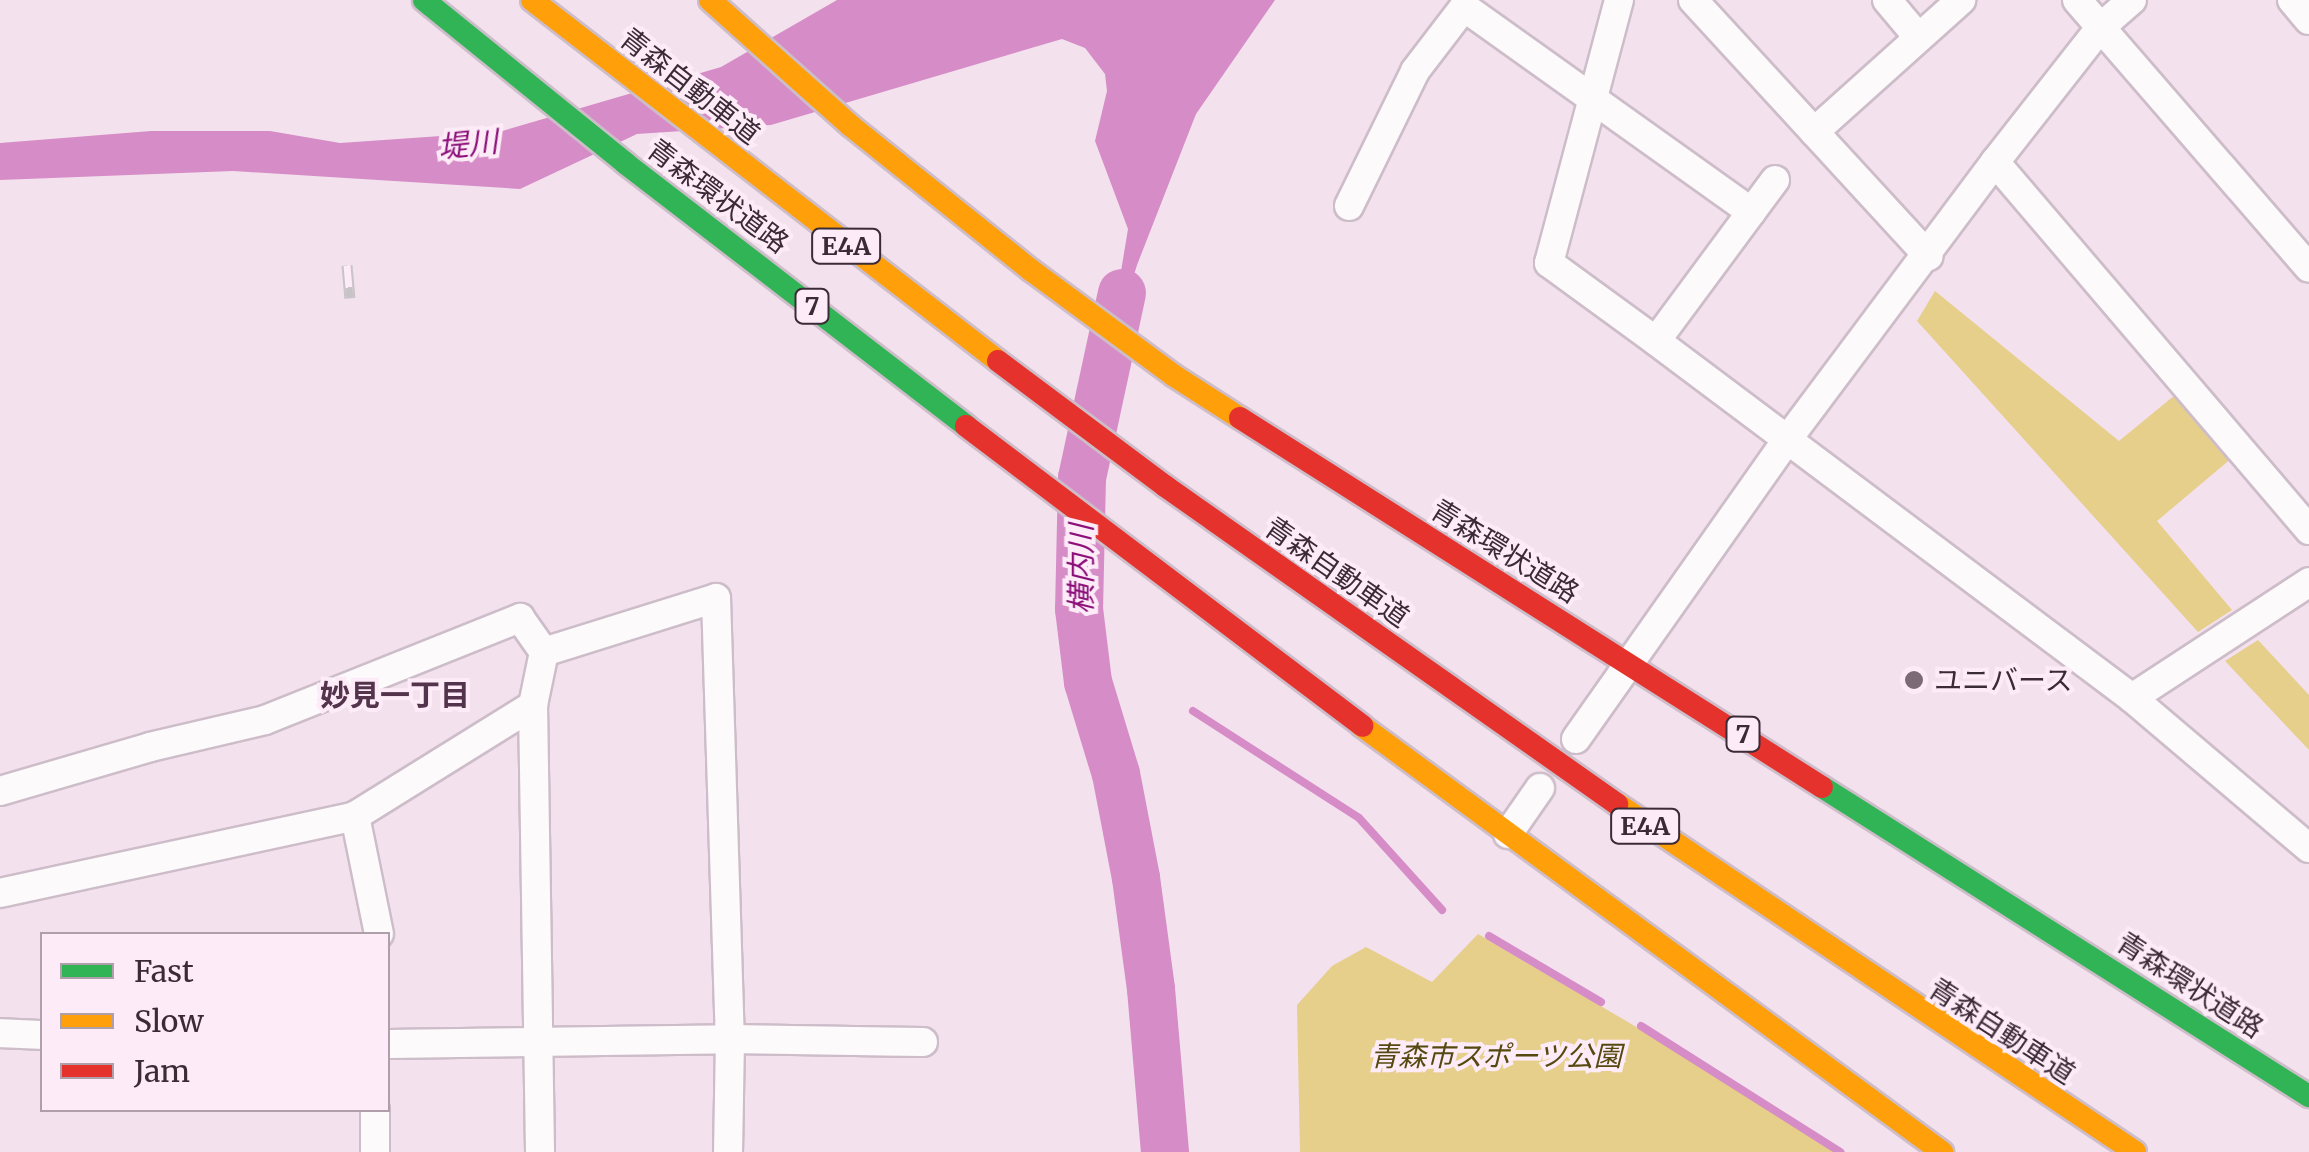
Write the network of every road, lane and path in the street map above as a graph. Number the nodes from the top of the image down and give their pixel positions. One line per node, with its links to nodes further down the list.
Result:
1 (424, 0): 35 (highway, 青森環状道路 / 7)
2 (532, 0): 51 (highway, 青森自動車道 / E4A)
3 (710, 0): 28 (highway, 青森環状道路 / 7)
4 (1619, 0): 15 (street)
5 (1692, 0): 16 (street)
6 (1887, 0): 14 (street)
7 (1961, 0): 14 (street)
8 (2077, 0): 13 (street)
9 (2132, 0): 13 (street)
10 (2292, 0): 12 (street)
11 (1466, 3): 15 (street); 19 (street)
12 (2309, 20)
13 (2101, 27): 17 (street); 22 (street)
14 (1918, 37): 16 (street)
15 (1593, 98): 20 (street); 23 (street)
16 (1814, 132): 21 (street)
17 (1995, 162): 21 (street); 25 (street)
18 (1775, 180): 20 (street)
19 (1349, 206)
20 (1750, 212): 23 (street)
21 (1928, 256): 24 (street)
22 (2309, 268)
23 (1656, 342): 24 (street)
24 (1787, 440): 28 (street); 29 (street)
25 (2309, 530)
26 (2309, 582): 29 (street)
27 (544, 652): 30 (street); 33 (street); 41 (street)
28 (1630, 663): 31 (street); 45 (highway, 青森環状道路 / 7)
29 (2132, 698): 36 (street)
30 (533, 705): 34 (street); 42 (street)
31 (1576, 739)
32 (1540, 788): 35 (street)
33 (0, 791)
34 (355, 816): 37 (street); 38 (street)
35 (1508, 834): 50 (highway, 青森環状道路 / 7)
36 (2309, 848)
37 (0, 892)
38 (379, 932)
39 (0, 1033): 40 (street)
40 (40, 1034)
41 (730, 1039): 42 (street); 43 (street); 49 (street)
42 (538, 1042): 44 (street); 48 (street)
43 (923, 1042)
44 (390, 1044)
45 (2309, 1096)
46 (375, 1112): 47 (street)
47 (374, 1152)
48 (540, 1152)
49 (728, 1152)
50 (1942, 1152)
51 (2135, 1152)

